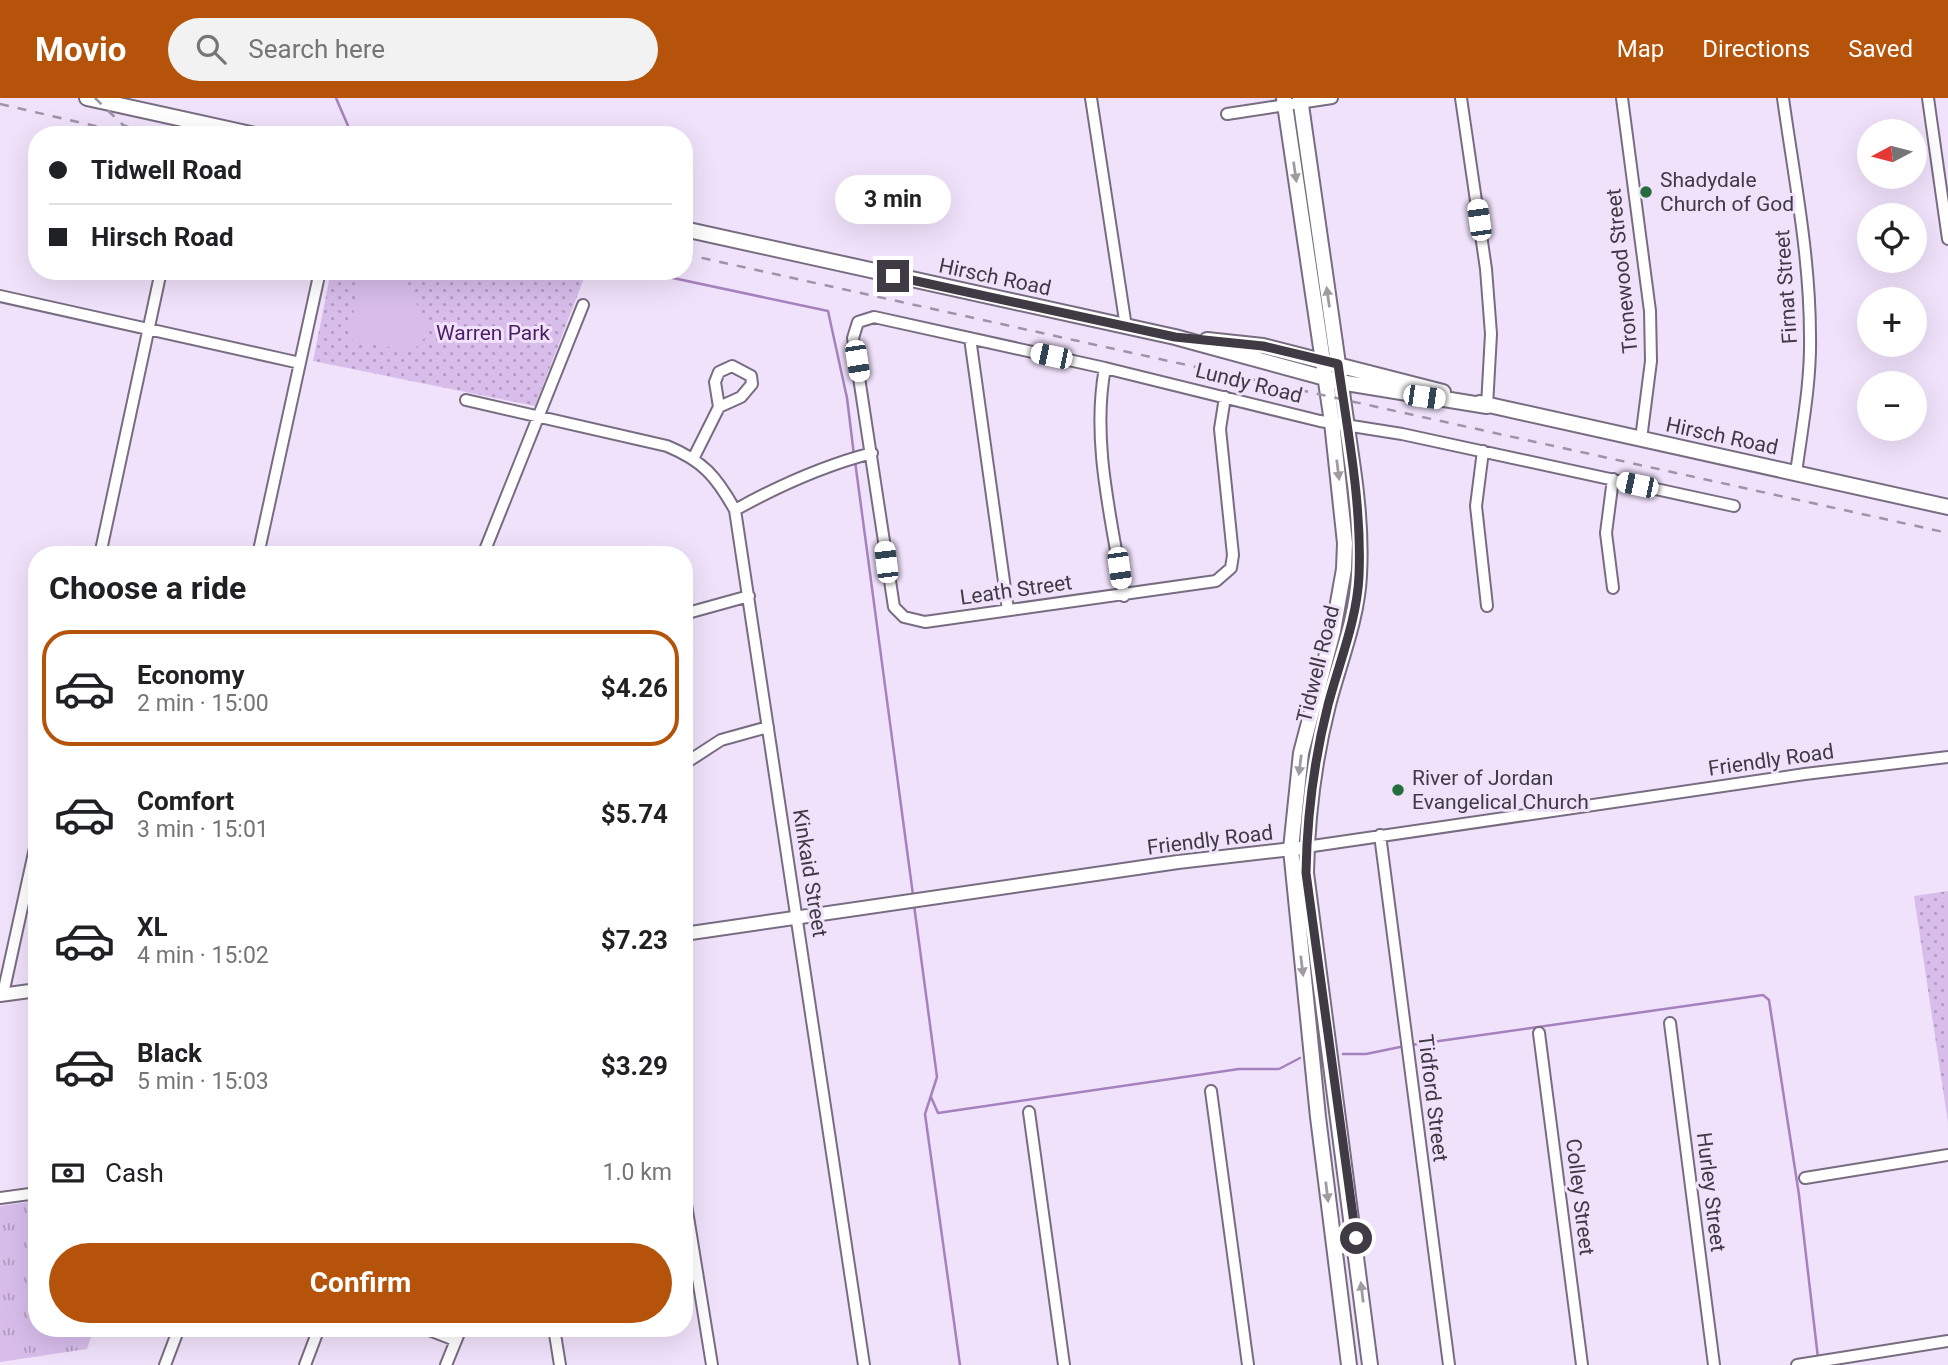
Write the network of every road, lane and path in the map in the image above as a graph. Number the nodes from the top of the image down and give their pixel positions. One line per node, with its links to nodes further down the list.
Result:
1 (87, 98): 11 (main road)
2 (1091, 98): 20 (street)
3 (1332, 98): 8 (street)
4 (1461, 98): 32 (street)
5 (1622, 98): 37 (street, Tronewood Street)
6 (1783, 98): 41 (street, Firnat Street)
7 (1928, 98): 15 (street)
8 (1300, 100): 9 (street); 12 (main road, Tidwell Road)
9 (1284, 101): 10 (street); 13 (main road, Tidwell Road, one-way to 13)
10 (1227, 114)
11 (183, 126)
12 (1316, 210): 13 (main road); 26 (main road, Tidwell Road, one-way to 12)
13 (1301, 212): 24 (main road, Tidwell Road)
14 (693, 231): 20 (main road, Hirsch Road)
15 (1948, 239)
16 (159, 280): 21 (street)
17 (318, 280): 25 (street)
18 (0, 296): 21 (street)
19 (583, 305): 34 (street)
20 (1126, 327): 22 (main road, Hirsch Road)
21 (148, 329): 25 (street); 46 (street)
22 (1175, 337): 24 (main road, Hirsch Road); 28 (main road, Hirsch Road)
23 (970, 338): 27 (street, Lundy Road); 39 (street, Lundy Road); 54 (street)
24 (1323, 360): 26 (main road, Hirsch Road); 28 (main road, Tidwell Road)
25 (300, 363): 47 (street)
26 (1338, 364): 29 (main road, Tidwell Road); 32 (main road, Hirsch Road)
27 (1105, 368): 30 (street, Lundy Road); 52 (street)
28 (1324, 378): 29 (main road, Hirsch Road); 35 (main road, Tidwell Road)
29 (1340, 382): 32 (main road, Hirsch Road); 36 (main road, Tidwell Road)
30 (1224, 397): 35 (street, Lundy Road); 52 (street, Leath Street)
31 (467, 400): 34 (street)
32 (1487, 406): 37 (main road, Hirsch Road)
33 (719, 407): 40 (street)
34 (539, 415): 40 (street); 48 (street)
35 (1332, 422): 36 (street, Lundy Road); 49 (main road, Tidwell Road, one-way to 49)
36 (1348, 425): 38 (street, Lundy Road); 49 (main road, Tidwell Road)
37 (1641, 439): 41 (main road, Hirsch Road)
38 (1483, 451): 42 (street, Lundy Road); 53 (street)
39 (867, 454): 45 (street); 54 (street, Leath Street)
40 (694, 457): 45 (street, Kinkaid Street)
41 (1796, 473): 44 (main road, Hirsch Road)
42 (1613, 480): 43 (street, Lundy Road); 50 (street)
43 (1734, 506)
44 (1948, 507)
45 (735, 510): 51 (street, Kinkaid Street)
46 (102, 546)
47 (260, 546)
48 (487, 546)
49 (1351, 570): 56 (main road, Tidwell Road)
50 (1613, 588)
51 (749, 596): 55 (street); 57 (street, Kinkaid Street)
52 (1124, 596): 54 (street, Leath Street)
53 (1487, 606)
54 (1008, 610)
55 (693, 612)
56 (1322, 703): 61 (main road, Tidwell Road); 62 (main road, Tidwell Road, one-way to 62)
57 (768, 727): 59 (street); 64 (street, Kinkaid Street)
58 (1948, 757): 60 (street, Friendly Road)
59 (693, 758)
60 (1380, 835): 61 (street, Friendly Road); 98 (street, Tidford Street)
61 (1306, 847): 62 (street, Friendly Road); 67 (main road, Tidwell Road)
62 (1291, 849): 64 (street, Friendly Road); 67 (main road, Tidwell Road, one-way to 67)
63 (28, 879): 68 (street)
64 (797, 916): 65 (street, Friendly Road); 93 (street, Kinkaid Street)
65 (693, 933)
66 (28, 991): 68 (street)
67 (1312, 991): 77 (main road, Tidwell Road); 78 (main road, Tidwell Road, one-way to 78)
68 (2, 995)
69 (1670, 1023): 100 (street, Hurley Street)
70 (1539, 1033): 99 (street, Colley Street)
71 (1212, 1091): 95 (street)
72 (1029, 1112): 94 (street)
73 (1948, 1155): 74 (street)
74 (1805, 1178)
75 (28, 1194): 76 (street)
76 (0, 1198)
77 (1356, 1238): 78 (main road); 97 (main road, Tidwell Road, one-way to 77)
78 (1333, 1241): 96 (main road, Tidwell Road)
79 (693, 1248): 92 (street)
80 (175, 1337): 88 (street)
81 (315, 1337): 89 (street)
82 (447, 1337): 85 (street)
83 (456, 1337): 85 (street)
84 (555, 1337): 91 (street)
85 (455, 1340): 90 (street)
86 (1948, 1341): 87 (street)
87 (1810, 1363): 101 (street)
88 (164, 1365)
89 (304, 1365)
90 (446, 1365)
91 (559, 1365)
92 (712, 1365)
93 (864, 1365)
94 (1064, 1365)
95 (1248, 1365)
96 (1349, 1365)
97 (1370, 1365)
98 (1449, 1365)
99 (1582, 1365)
100 (1714, 1365)
101 (1797, 1365)

